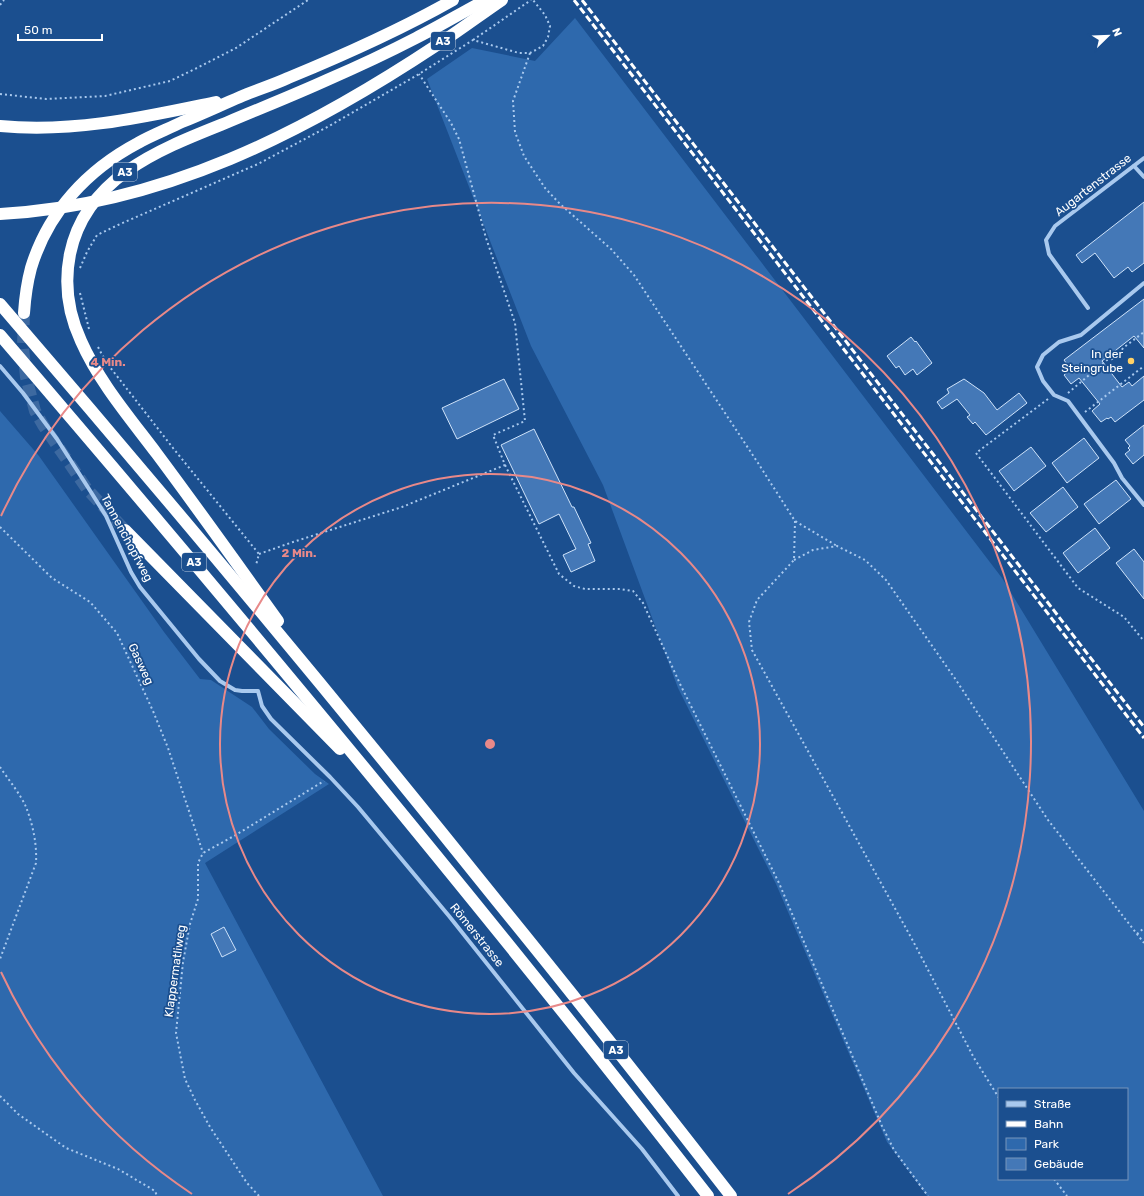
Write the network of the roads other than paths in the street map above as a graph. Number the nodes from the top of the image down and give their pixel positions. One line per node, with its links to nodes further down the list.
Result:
1 (453, 0): 4 (highway, A3)
2 (486, 0): 19 (highway, A3)
3 (502, 0): 9 (highway, A3)
4 (241, 96): 5 (highway, A3); 13 (highway, A3)
5 (0, 126)
6 (1144, 158): 7 (street, Augartenstrasse)
7 (1134, 166): 8 (street); 12 (street, Augartenstrasse)
8 (1144, 177)
9 (0, 214)
10 (1144, 283): 16 (street)
11 (0, 304): 19 (highway, A3)
12 (1088, 308)
13 (24, 313)
14 (0, 335): 20 (highway, A3)
15 (0, 366): 18 (street, Tannenchopfweg)
16 (1144, 505)
17 (124, 530): 20 (highway, A3)
18 (258, 691): 21 (street, Römerstrasse)
19 (335, 702): 23 (highway, A3)
20 (384, 792): 22 (highway, A3)
21 (678, 1196)
22 (708, 1196)
23 (731, 1196)

